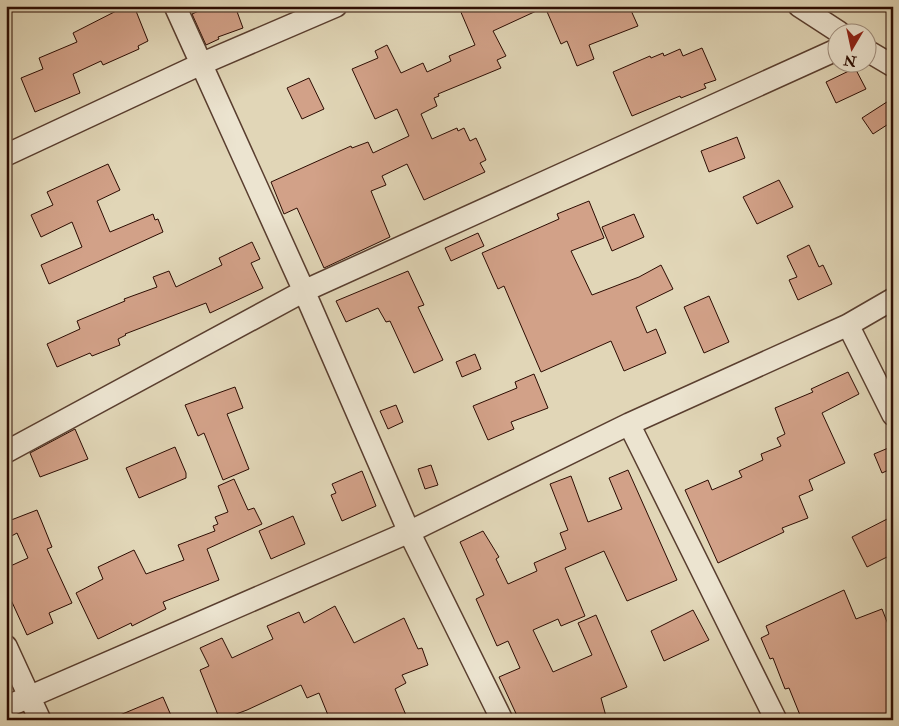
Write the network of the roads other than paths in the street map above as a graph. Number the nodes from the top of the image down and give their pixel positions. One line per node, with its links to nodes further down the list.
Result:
1 (175, 6): 7 (street)
2 (336, 6): 7 (street)
3 (800, 6): 4 (street)
4 (826, 23)
5 (826, 55): 10 (street)
6 (876, 56): 8 (street)
7 (201, 64): 9 (street); 10 (street)
8 (893, 66)
9 (6, 154)
10 (304, 291): 15 (street); 16 (street)
11 (893, 299): 12 (street)
12 (848, 325): 13 (street); 14 (street)
13 (893, 415)
14 (629, 424): 16 (street); 22 (street)
15 (6, 452)
16 (409, 532): 18 (street); 21 (street)
17 (6, 646): 18 (street)
18 (30, 696): 19 (street); 20 (street)
19 (6, 707)
20 (40, 720)
21 (502, 720)
22 (776, 720)

